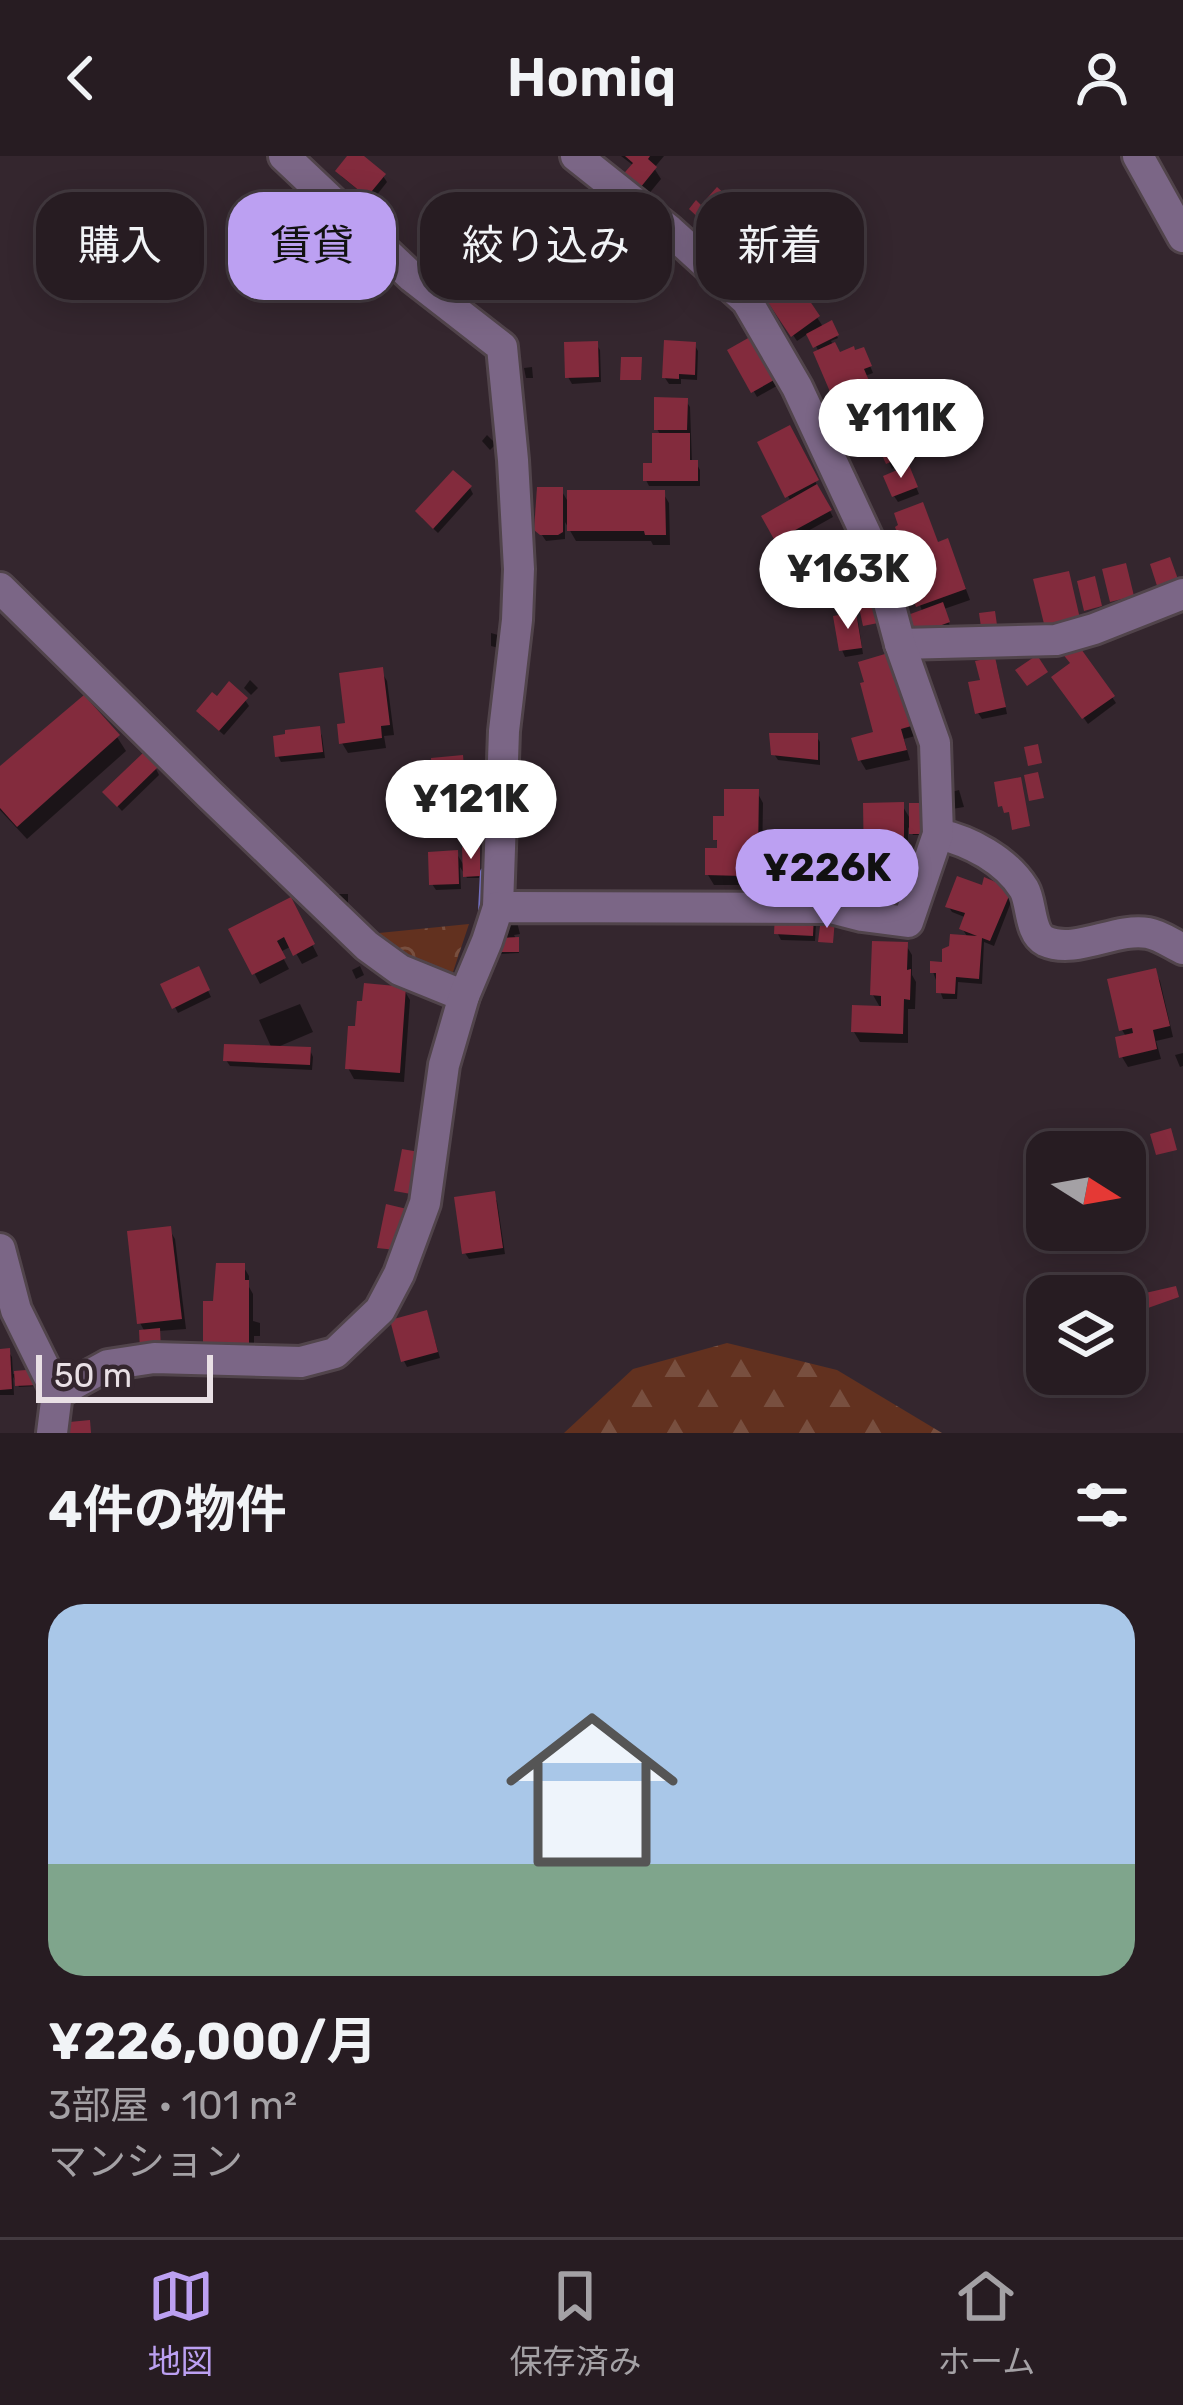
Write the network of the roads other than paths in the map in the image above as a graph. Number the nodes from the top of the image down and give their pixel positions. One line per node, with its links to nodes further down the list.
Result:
1 (284, 156): 9 (street)
2 (576, 156): 7 (street)
3 (1138, 156): 4 (street)
4 (1183, 237)
5 (0, 587): 11 (street)
6 (1183, 593): 7 (street)
7 (900, 644): 8 (street)
8 (938, 834): 9 (street); 10 (street)
9 (497, 907): 11 (street)
10 (1183, 949)
11 (458, 993): 13 (street)
12 (0, 1249): 13 (street)
13 (57, 1393): 14 (street)
14 (52, 1433)

